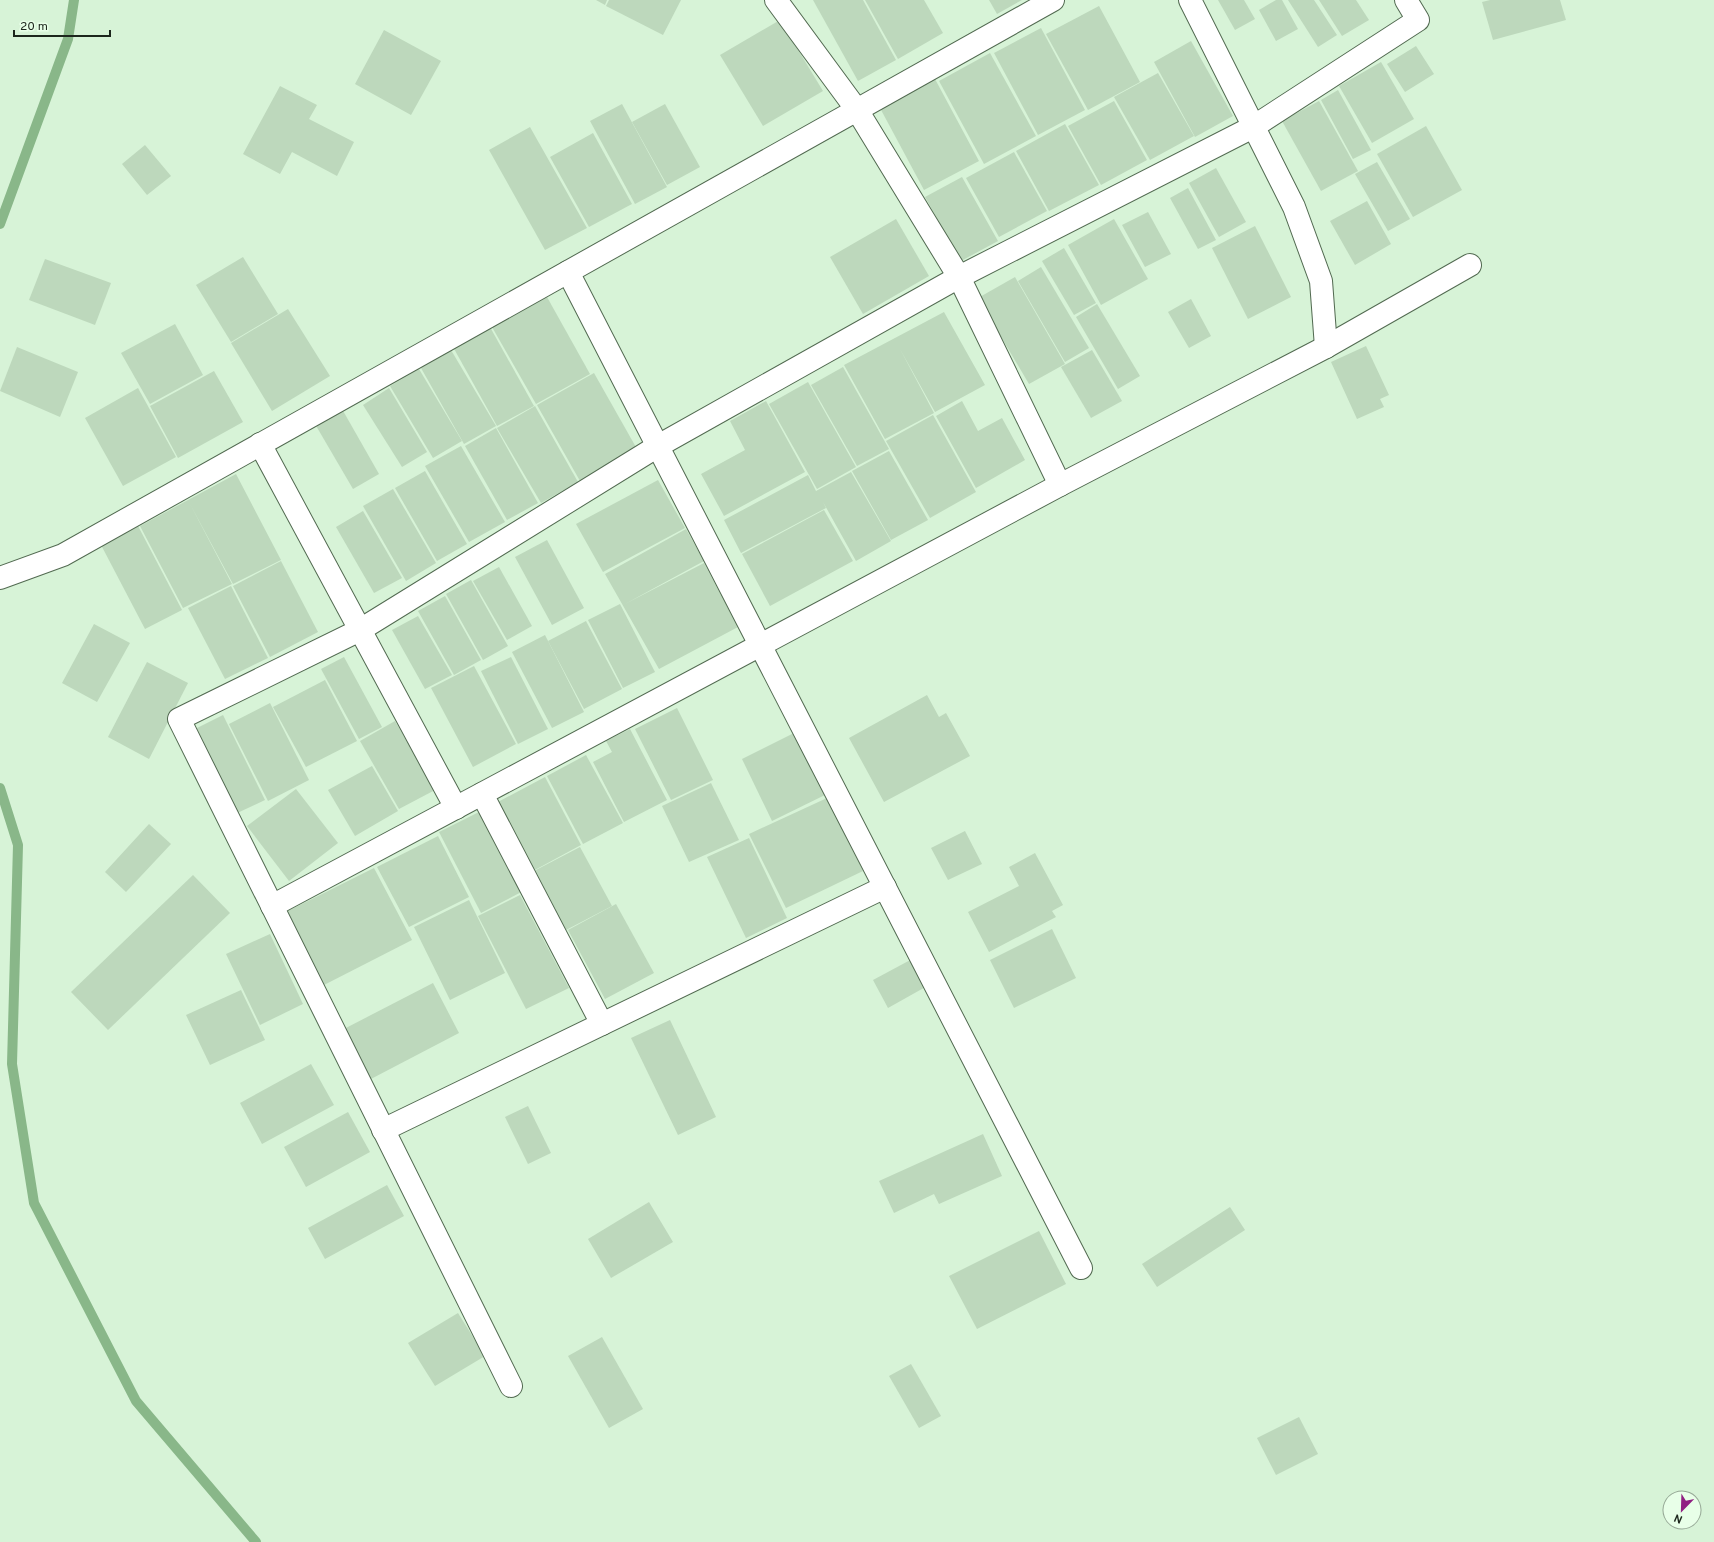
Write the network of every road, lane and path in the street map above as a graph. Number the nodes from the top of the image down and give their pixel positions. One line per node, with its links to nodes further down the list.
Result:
1 (776, 0): 5 (street)
2 (1053, 0): 5 (street)
3 (1190, 0): 6 (street)
4 (1406, 0): 6 (street)
5 (857, 110): 8 (street); 9 (street)
6 (1252, 127): 9 (street); 10 (street)
7 (1470, 266): 10 (street)
8 (568, 272): 11 (street); 12 (street)
9 (959, 277): 12 (street); 13 (street)
10 (1326, 348): 13 (street)
11 (260, 444): 14 (street); 15 (street)
12 (658, 446): 15 (street); 16 (street)
13 (1060, 485): 16 (street)
14 (0, 578)
15 (360, 630): 18 (street); 20 (street)
16 (760, 644): 17 (street); 19 (street)
17 (482, 794): 18 (street); 21 (street)
18 (456, 808): 20 (street)
19 (885, 887): 21 (street); 23 (street)
20 (272, 906): 22 (street)
21 (602, 1024): 22 (street)
22 (383, 1130): 24 (street)
23 (1081, 1268)
24 (511, 1386)

